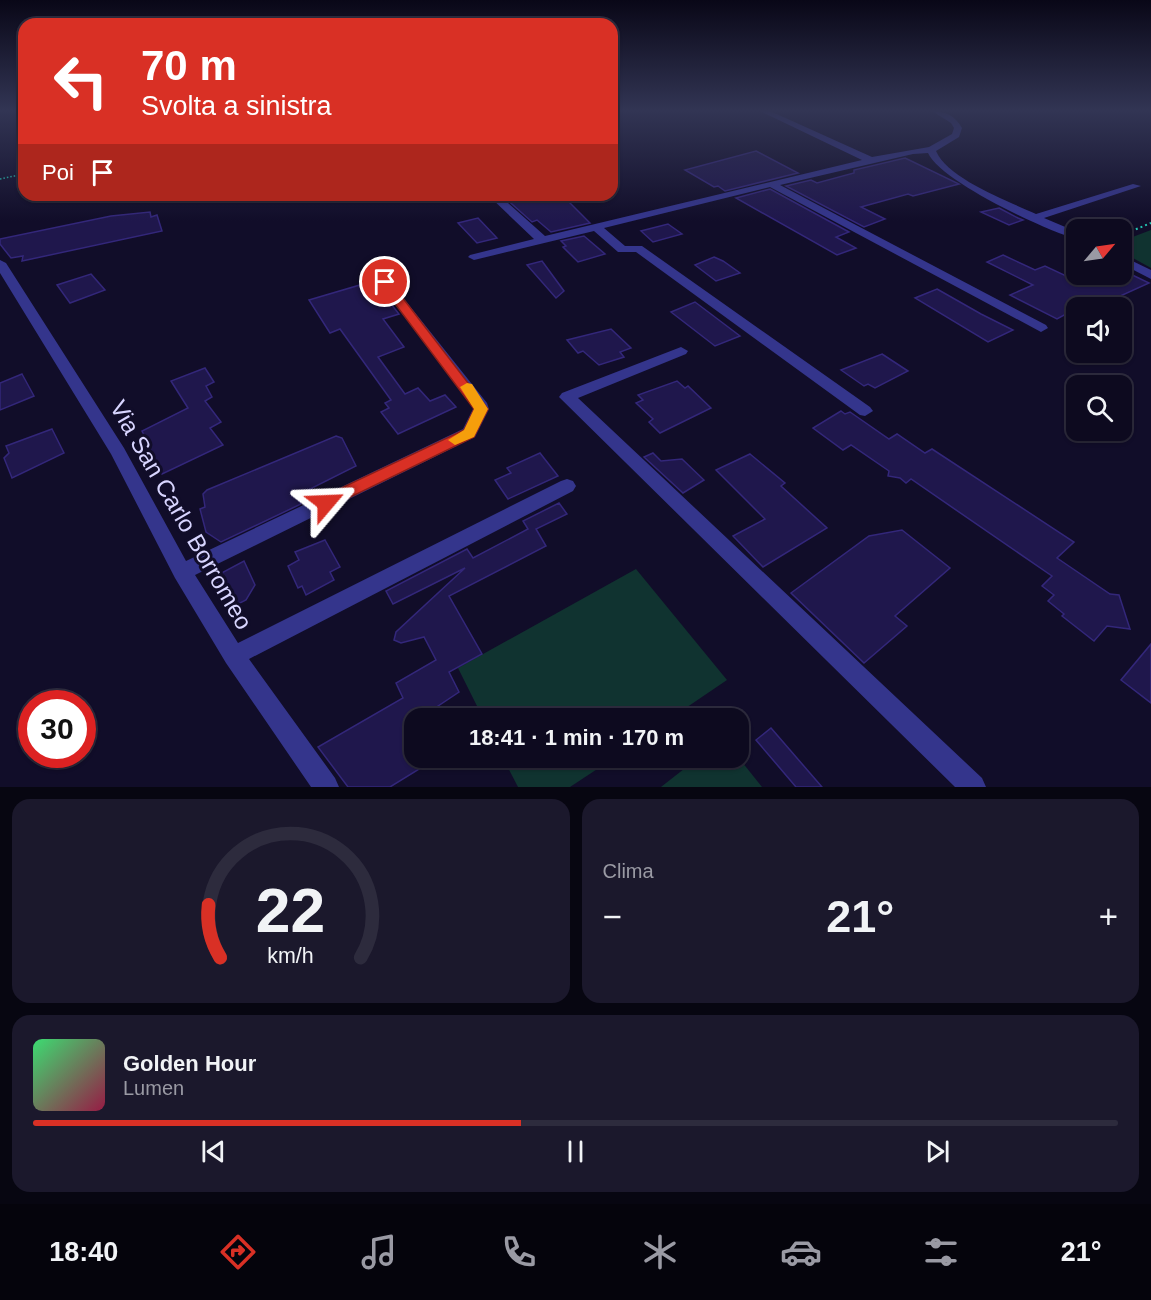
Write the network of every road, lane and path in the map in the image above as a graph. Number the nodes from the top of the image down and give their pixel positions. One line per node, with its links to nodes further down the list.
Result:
1 (843, 148): 4 (street)
2 (934, 148): 3 (street)
3 (930, 150): 4 (street); 10 (street)
4 (870, 160): 7 (street)
5 (18, 175): 6 (path)
6 (0, 179)
7 (771, 184): 12 (street); 21 (street)
8 (1136, 186): 10 (street)
9 (500, 201): 15 (street)
10 (1036, 217): 13 (street)
11 (1151, 223): 14 (path)
12 (597, 227): 15 (street); 23 (street)
13 (1066, 231)
14 (1132, 231)
15 (542, 240): 16 (street)
16 (474, 257)
17 (0, 262): 25 (street, Via San Carlo Borromeo)
18 (1132, 265): 19 (street)
19 (1151, 275)
20 (385, 282): 25 (street)
21 (1041, 328)
22 (681, 351): 28 (street)
23 (865, 411)
24 (567, 486): 26 (street)
25 (182, 572): 26 (street, Via San Carlo Borromeo)
26 (234, 656): 27 (street, Via San Carlo Borromeo)
27 (326, 787)
28 (973, 787)

